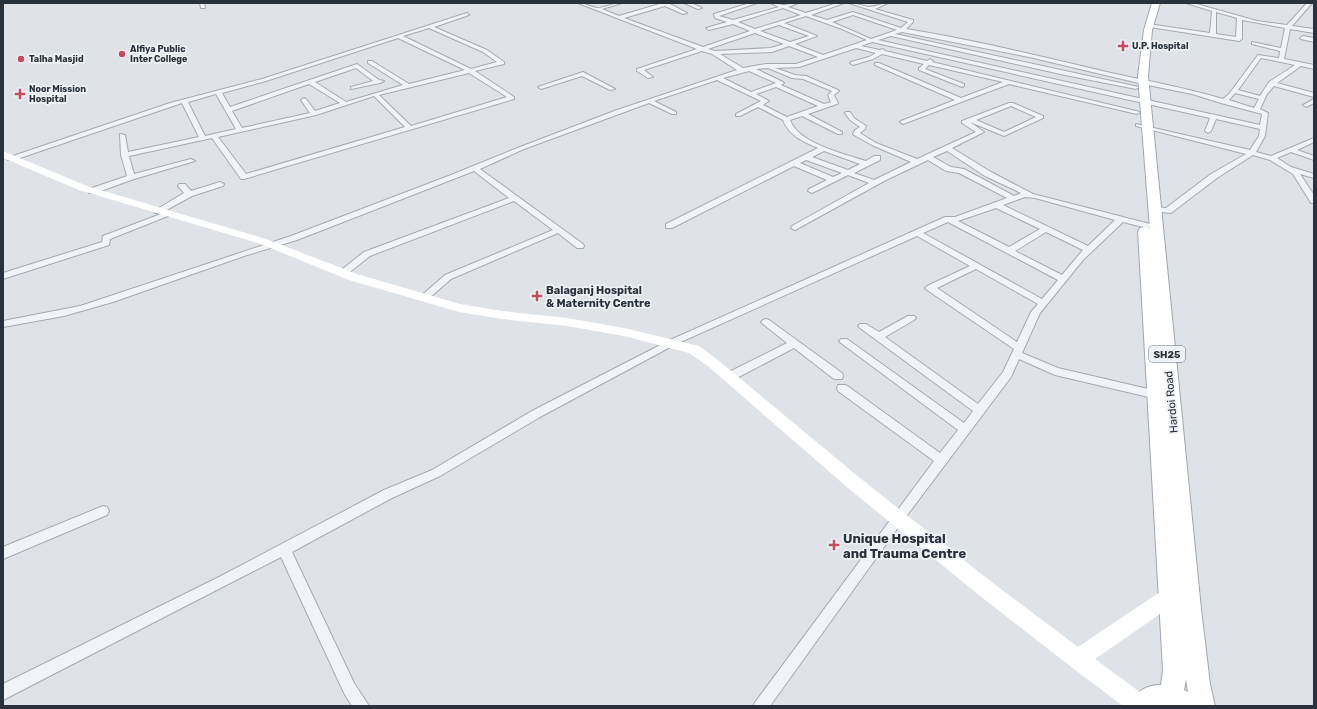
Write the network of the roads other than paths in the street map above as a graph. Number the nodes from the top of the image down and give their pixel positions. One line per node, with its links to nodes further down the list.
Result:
1 (580, 3): 17 (street)
2 (620, 3): 17 (street)
3 (686, 3): 16 (street)
4 (755, 3): 25 (street)
5 (772, 3): 15 (street)
6 (796, 3): 15 (street)
7 (842, 3): 22 (street)
8 (851, 3): 18 (street)
9 (886, 3): 18 (street)
10 (1150, 3): 90 (main road, Hardoi Road / SH25)
11 (1156, 3): 28 (main road, Hardoi Road / SH25)
12 (1188, 3): 19 (street)
13 (1310, 3): 30 (street)
14 (667, 4): 20 (street); 23 (street)
15 (783, 7): 22 (street); 25 (street)
16 (700, 8)
17 (598, 9): 23 (street)
18 (869, 9): 32 (street)
19 (1214, 10): 24 (street); 36 (street)
20 (685, 13)
21 (467, 14): 29 (street)
22 (805, 14): 26 (street); 27 (street)
23 (620, 17): 48 (street)
24 (1240, 17): 30 (street); 36 (street)
25 (733, 22): 31 (street); 33 (street)
26 (827, 22): 32 (street); 40 (street)
27 (779, 23): 33 (street); 45 (street)
28 (1150, 25): 36 (street); 90 (main road, Hardoi Road / SH25)
29 (428, 26): 37 (street); 64 (street)
30 (1288, 27): 34 (street); 49 (street)
31 (709, 28)
32 (902, 30): 35 (street); 90 (street)
33 (755, 31): 39 (street); 45 (street)
34 (1314, 31)
35 (889, 34): 40 (street); 90 (street)
36 (1213, 35)
37 (398, 36): 64 (street); 79 (street)
38 (1303, 38): 41 (street)
39 (729, 40): 42 (street); 48 (street)
40 (870, 40): 46 (street); 47 (street)
41 (1314, 40)
42 (736, 42)
43 (1254, 43): 49 (street)
44 (743, 45): 50 (street)
45 (791, 45): 50 (street); 54 (street)
46 (892, 45): 51 (street); 53 (street)
47 (855, 46): 51 (street); 54 (street)
48 (702, 48): 52 (street); 67 (street)
49 (1283, 50): 56 (street)
50 (757, 51): 52 (street)
51 (882, 52): 55 (street); 59 (street)
52 (714, 53): 65 (street)
53 (938, 55): 58 (street); 90 (street)
54 (823, 57): 61 (street)
55 (906, 57): 58 (street); 87 (street)
56 (1281, 60): 60 (street); 78 (street)
57 (370, 62): 66 (street)
58 (928, 62): 71 (street); 74 (street)
59 (853, 63)
60 (1300, 64): 62 (street); 72 (street)
61 (766, 66): 63 (street); 95 (street)
62 (1314, 67)
63 (750, 69): 65 (street); 73 (street)
64 (469, 70): 75 (street); 107 (street)
65 (742, 70): 68 (street)
66 (397, 77): 70 (street); 75 (street)
67 (650, 77)
68 (717, 78): 81 (street); 86 (street)
69 (310, 82): 70 (street); 92 (street); 96 (street)
70 (378, 82): 83 (street)
71 (1009, 82): 87 (street); 90 (street)
72 (1271, 83): 82 (street); 84 (street)
73 (776, 85): 81 (street); 95 (street)
74 (962, 85)
75 (409, 86): 80 (street)
76 (541, 87): 77 (street)
77 (612, 89)
78 (1234, 91): 84 (street); 91 (street)
79 (218, 92): 88 (street); 96 (street)
80 (375, 94): 83 (street); 107 (street)
81 (751, 94): 93 (street)
82 (1314, 95)
83 (367, 97): 92 (street)
84 (1261, 98): 97 (street)
85 (304, 100): 99 (street)
86 (649, 100): 100 (street); 131 (street)
87 (960, 100): 106 (street)
88 (184, 101): 114 (street); 121 (street)
89 (1314, 101): 94 (street)
90 (1139, 102): 91 (street); 103 (street); 119 (street); 148 (main road, Hardoi Road / SH25); 153 (main road, Hardoi Road / SH25)
91 (1223, 102): 97 (street)
92 (345, 104): 99 (street)
93 (759, 105): 102 (street); 104 (street)
94 (1306, 105)
95 (825, 107): 101 (street)
96 (228, 110): 109 (street)
97 (1256, 111): 108 (street)
98 (848, 113): 128 (street)
99 (314, 114): 109 (street)
100 (674, 114)
101 (803, 114): 104 (street); 111 (street)
102 (738, 115)
103 (1214, 117): 108 (street); 110 (street)
104 (786, 119): 116 (street)
105 (971, 120): 105 (street); 117 (street)
106 (903, 122)
107 (410, 128): 113 (street)
108 (1263, 128): 119 (street)
109 (240, 130): 113 (street)
110 (1208, 131)
111 (840, 133)
112 (122, 135): 120 (street)
113 (213, 135): 114 (street)
114 (202, 137): 120 (street)
115 (1314, 140): 118 (street)
116 (825, 146): 122 (street); 130 (street)
117 (947, 148): 123 (street); 143 (street)
118 (1292, 150): 125 (street); 126 (street)
119 (1252, 153): 125 (street); 148 (street)
120 (125, 155): 135 (street)
121 (7, 156): 140 (street)
122 (806, 157): 129 (street); 133 (street)
123 (928, 157): 128 (street); 145 (street)
124 (877, 158): 130 (street)
125 (1272, 158): 132 (street)
126 (1314, 158)
127 (190, 161): 135 (street)
128 (917, 162): 137 (street)
129 (794, 163): 136 (street); 152 (street)
130 (865, 163): 133 (street)
131 (474, 168): 144 (street); 158 (street)
132 (1288, 168): 134 (street); 146 (street)
133 (847, 172): 136 (street); 137 (street)
134 (1314, 176)
135 (131, 177): 140 (street)
136 (833, 180): 141 (street)
137 (875, 183): 154 (street)
138 (220, 184): 142 (street)
139 (182, 186): 142 (street)
140 (92, 191): 149 (street)
141 (812, 191)
142 (189, 194): 149 (street)
143 (1032, 196): 145 (street); 151 (street)
144 (515, 198): 156 (street); 163 (street)
145 (1014, 199): 147 (street)
146 (1314, 201)
147 (997, 205): 150 (street); 155 (street)
148 (1154, 209): 153 (main road, Hardoi Road / SH25)
149 (164, 212): 158 (street); 164 (street)
150 (948, 219): 157 (street); 161 (street)
151 (1121, 219): 153 (street); 160 (street)
152 (670, 226)
153 (1150, 227): 180 (main road, Hardoi Road / SH25); 189 (main road, Hardoi Road / SH25)
154 (795, 228)
155 (1046, 229): 160 (street); 161 (street)
156 (559, 230): 159 (street); 166 (street)
157 (917, 233): 162 (street); 174 (street)
158 (270, 244): 163 (street); 170 (street)
159 (580, 246)
160 (1089, 250): 165 (street)
161 (1009, 251): 165 (street)
162 (976, 266): 167 (street); 176 (street)
163 (343, 273): 166 (street)
164 (3, 276)
165 (1063, 279): 167 (street)
166 (424, 298): 174 (street)
167 (1043, 303): 176 (street)
168 (911, 318): 172 (street)
169 (766, 322): 175 (street)
170 (3, 324)
171 (863, 326): 172 (street)
172 (878, 337): 181 (street)
173 (844, 341): 182 (street)
174 (671, 343): 178 (street); 186 (street)
175 (793, 344): 177 (street); 178 (street)
176 (1018, 351): 180 (street); 181 (street)
177 (838, 376)
178 (730, 377): 185 (street)
179 (842, 388): 183 (street)
180 (1157, 395): 188 (main road, Hardoi Road / SH25)
181 (979, 410): 182 (street)
182 (965, 429): 183 (street)
183 (941, 460): 185 (street)
184 (103, 511): 187 (street)
185 (898, 518): 190 (street); 194 (street)
186 (284, 549): 191 (street); 193 (street)
187 (3, 553)
188 (1170, 596): 189 (street); 190 (street); 192 (main road, Hardoi Road / SH25)
189 (1190, 602): 196 (main road, Hardoi Road / SH25)
190 (1078, 658): 195 (street)
191 (3, 692)
192 (1181, 702): 195 (main road, SH25)
193 (361, 706)
194 (762, 706)
195 (1140, 706)
196 (1203, 706)

